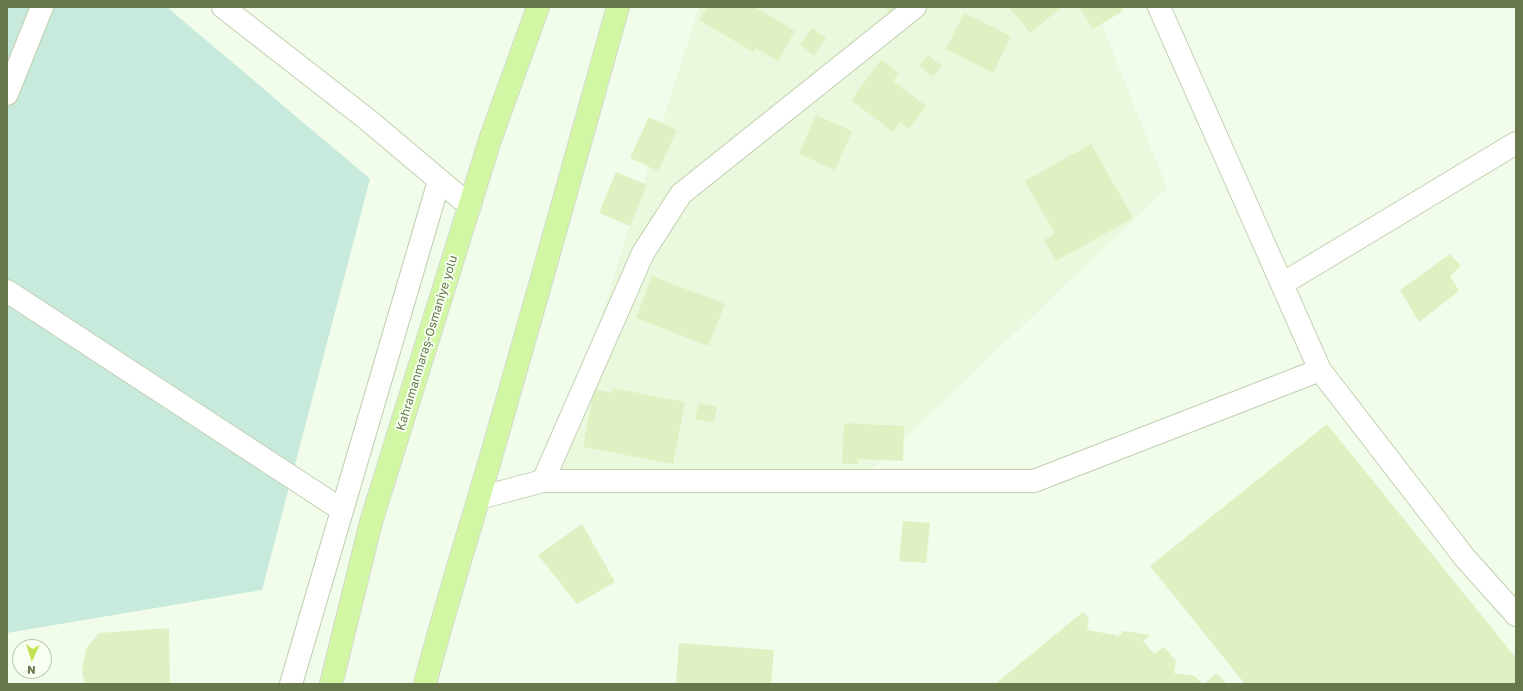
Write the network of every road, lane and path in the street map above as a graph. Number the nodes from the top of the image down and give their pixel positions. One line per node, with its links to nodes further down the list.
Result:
1 (42, 7): 7 (street)
2 (223, 7): 9 (street)
3 (538, 7): 10 (highway, Kahramanmaraş-Osmaniye yolu)
4 (618, 7): 15 (highway)
5 (915, 7): 14 (street)
6 (1159, 7): 11 (street)
7 (7, 94)
8 (1516, 143): 11 (street)
9 (439, 181): 10 (street); 16 (street)
10 (470, 206): 19 (highway, Kahramanmaraş-Osmaniye yolu)
11 (1282, 284): 13 (street)
12 (7, 291): 16 (street)
13 (1320, 370): 14 (street); 17 (street)
14 (543, 482): 15 (street)
15 (479, 498): 20 (highway)
16 (342, 510): 18 (street)
17 (1516, 615)
18 (291, 684)
19 (331, 684)
20 (424, 684)

